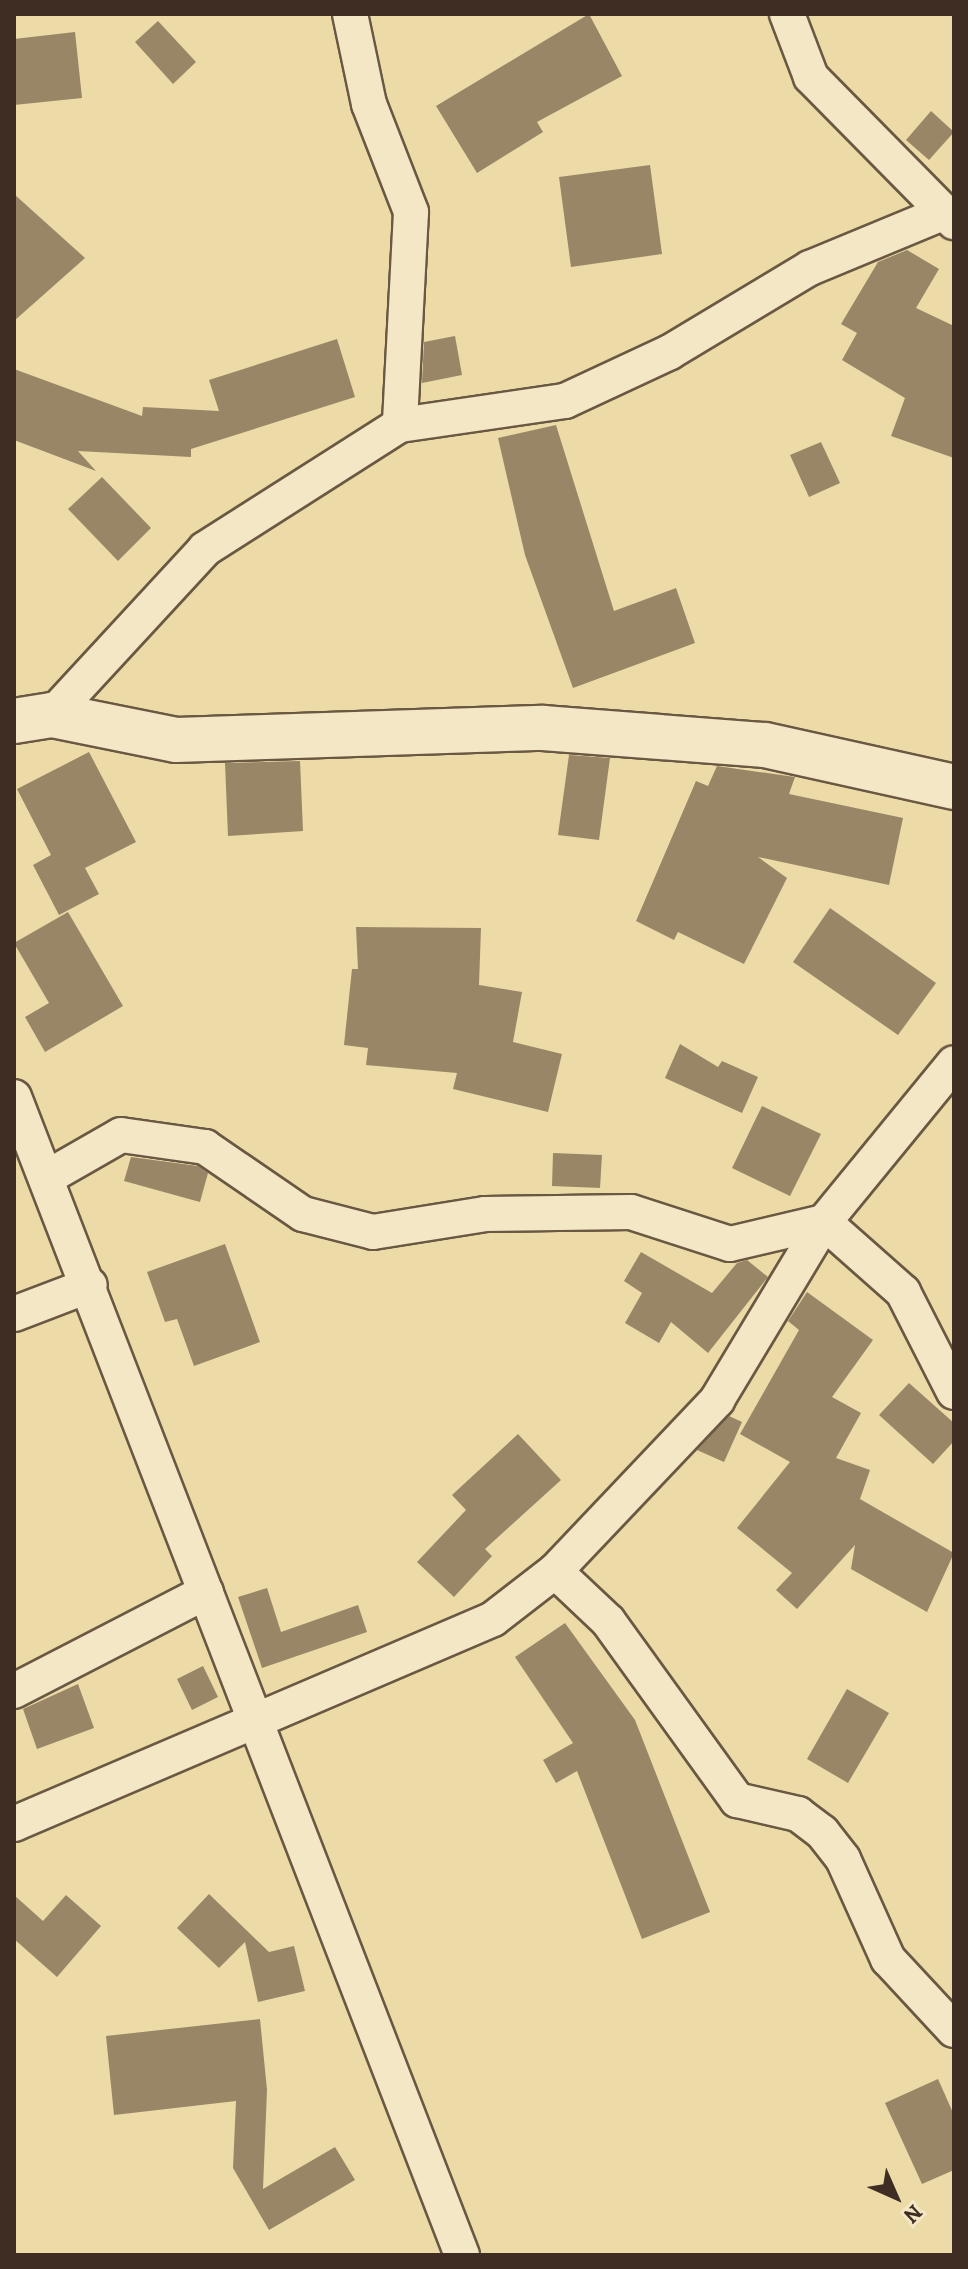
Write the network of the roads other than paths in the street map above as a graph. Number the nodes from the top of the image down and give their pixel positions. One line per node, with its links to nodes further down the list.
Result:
1 (350, 14): 4 (street)
2 (787, 14): 3 (street)
3 (948, 218): 4 (street)
4 (400, 425): 5 (street)
5 (33, 718): 6 (street)
6 (954, 787)
7 (954, 1063): 10 (street)
8 (14, 1097): 9 (street)
9 (46, 1178): 10 (street); 11 (street)
10 (824, 1222): 13 (street); 14 (street)
11 (90, 1285): 12 (street); 15 (street)
12 (14, 1314)
13 (954, 1392)
14 (555, 1571): 17 (street); 19 (street)
15 (206, 1592): 16 (street); 17 (street)
16 (14, 1691)
17 (256, 1718): 18 (street); 20 (street)
18 (14, 1824)
19 (954, 2030)
20 (462, 2255)

